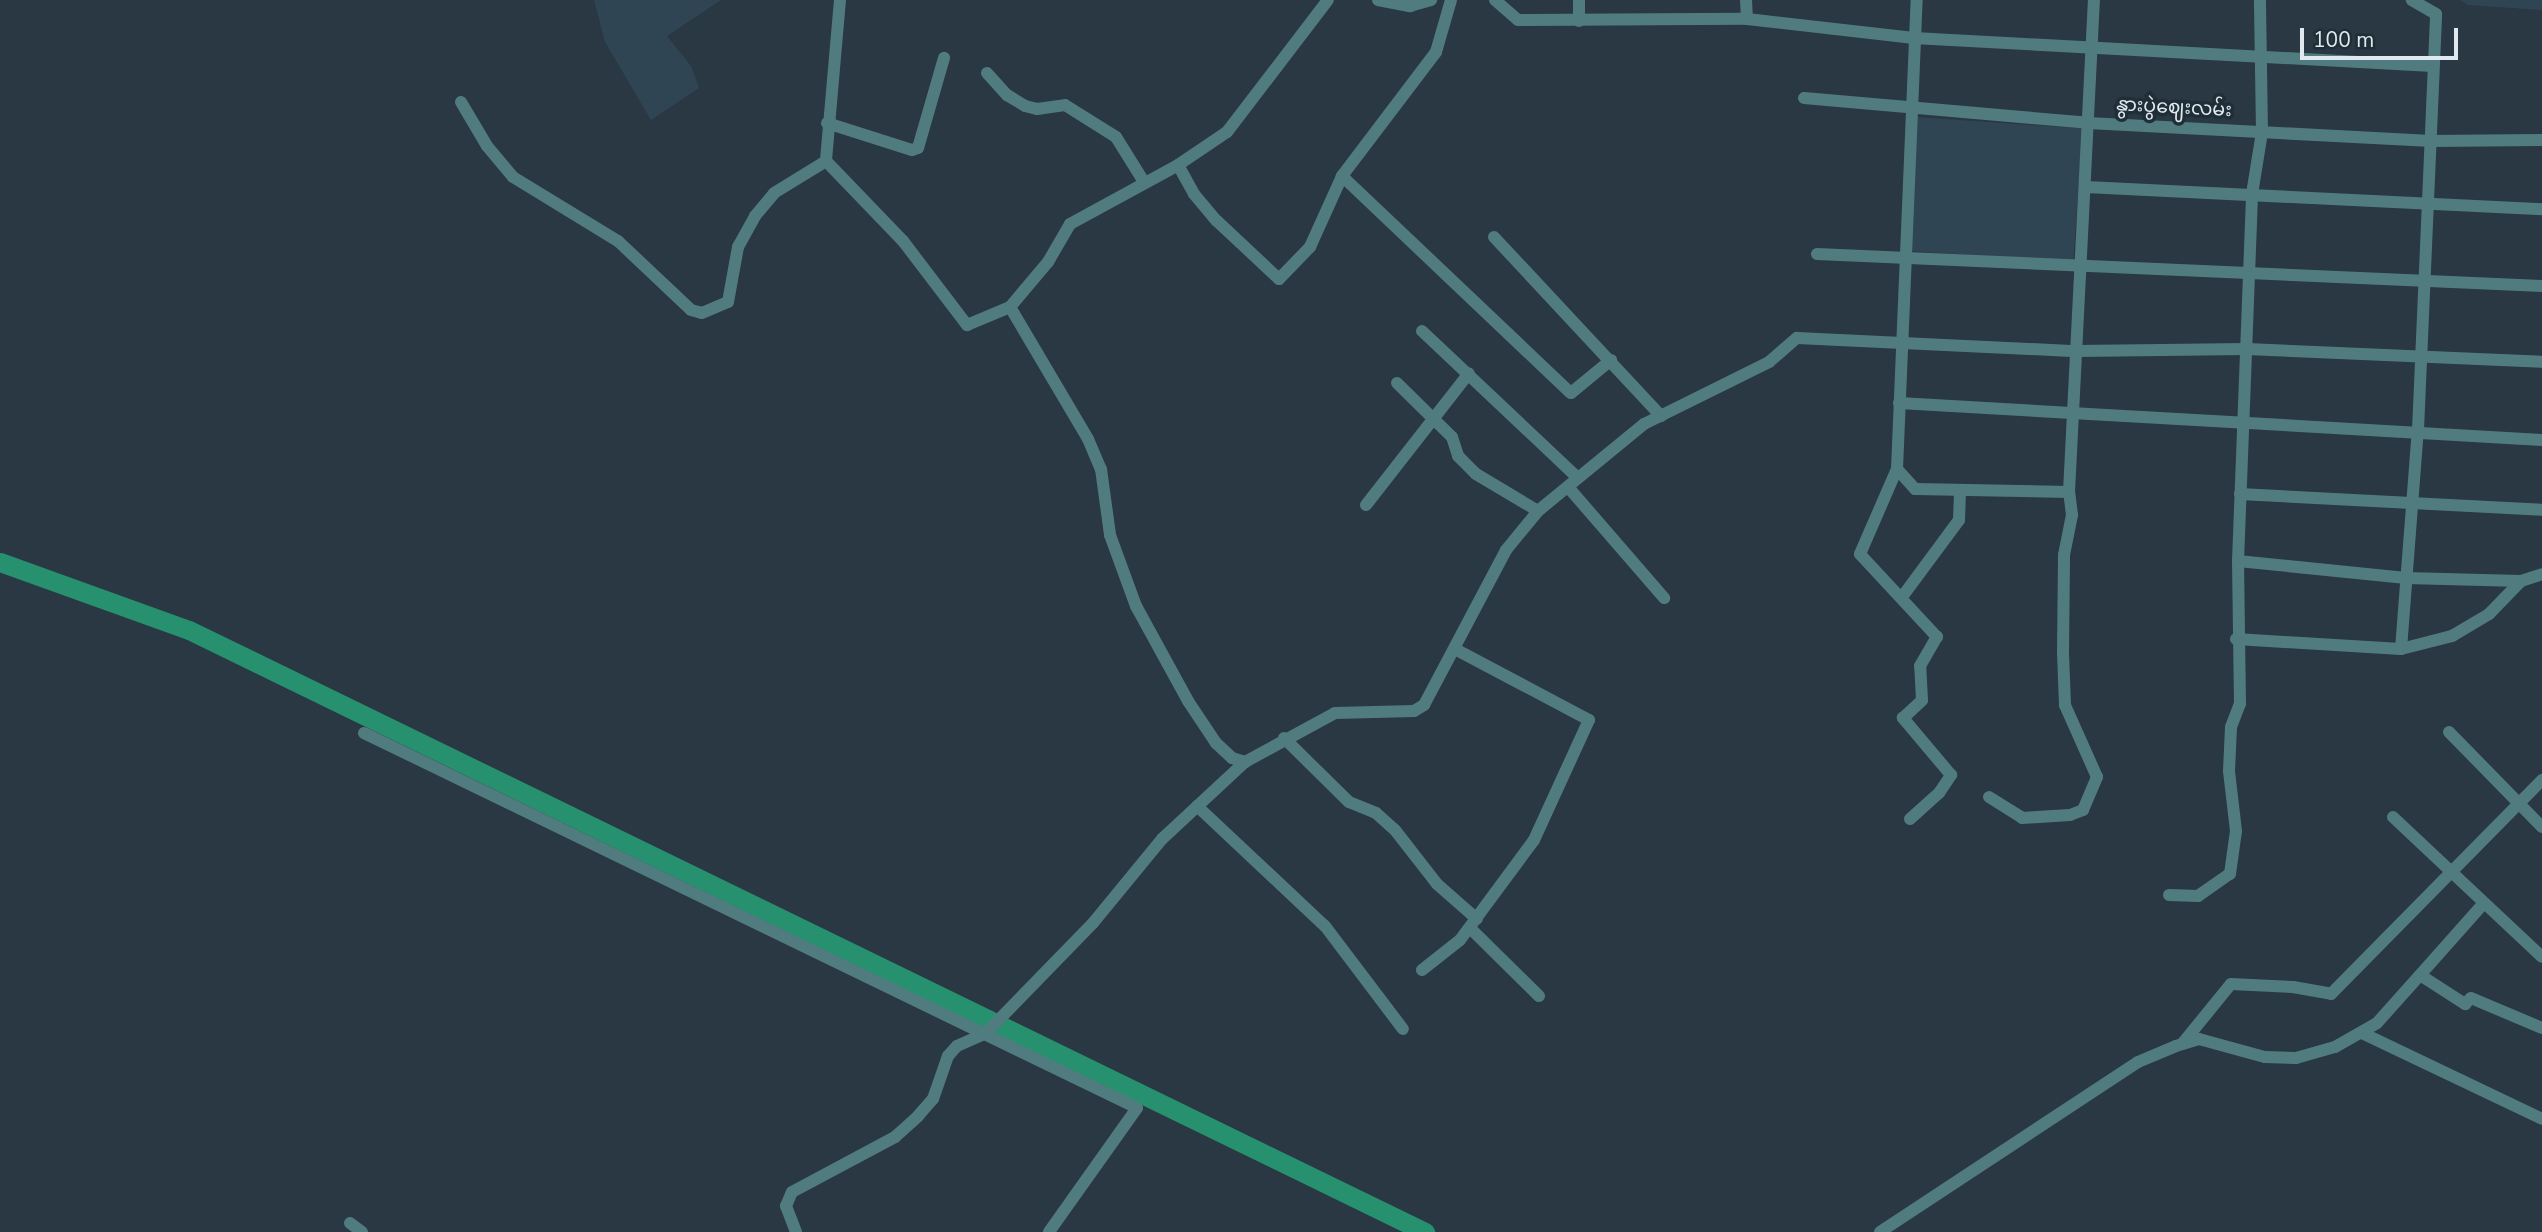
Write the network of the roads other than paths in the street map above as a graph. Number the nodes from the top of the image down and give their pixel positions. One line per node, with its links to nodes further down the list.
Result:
1 (840, 0): 24 (street)
2 (1328, 0): 30 (street)
3 (1378, 0): 4 (street)
4 (1431, 0)
5 (1451, 0): 31 (street)
6 (1494, 0): 14 (street)
7 (1578, 0): 14 (street)
8 (1746, 0): 13 (street)
9 (1917, 0): 15 (street)
10 (2094, 0): 16 (street)
11 (2260, 0): 17 (street)
12 (2412, 0): 19 (street)
13 (1747, 19): 14 (street); 15 (street)
14 (1579, 21)
15 (1914, 38): 16 (street); 23 (street)
16 (2089, 48): 17 (street); 25 (street)
17 (2263, 55): 19 (street); 26 (street)
18 (944, 58): 24 (street)
19 (2432, 66): 28 (street)
20 (987, 73): 32 (street)
21 (1804, 98): 23 (street, နွားပွဲဈေးလမ်း)
22 (461, 102): 29 (street)
23 (1912, 110): 25 (street, နွားပွဲဈေးလမ်း); 39 (street)
24 (827, 123): 29 (street)
25 (2088, 123): 26 (street, နွားပွဲဈေးလမ်း); 33 (street)
26 (2263, 132): 28 (street, နွားပွဲဈေးလမ်း); 34 (street)
27 (2542, 140): 28 (street, နွားပွဲဈေးလမ်း)
28 (2427, 141): 35 (street)
29 (826, 161): 44 (street)
30 (1178, 165): 31 (street); 32 (street)
31 (1342, 176): 50 (street)
32 (1144, 182): 44 (street)
33 (2086, 187): 34 (street); 40 (street)
34 (2252, 194): 35 (street); 41 (street)
35 (2425, 206): 36 (street); 42 (street)
36 (2542, 209)
37 (1494, 237): 50 (street)
38 (1817, 254): 39 (street)
39 (1908, 258): 40 (street); 46 (street)
40 (2080, 265): 41 (street); 48 (street)
41 (2249, 273): 42 (street); 47 (street)
42 (2423, 282): 43 (street); 49 (street)
43 (2542, 286)
44 (1010, 307): 83 (street)
45 (1422, 331): 52 (street)
46 (1903, 344): 48 (street); 54 (street); 56 (street)
47 (2248, 349): 48 (street); 49 (street); 58 (street)
48 (2076, 351): 55 (street)
49 (2421, 358): 51 (street); 59 (street)
50 (1611, 360): 56 (street)
51 (2542, 362)
52 (1469, 373): 57 (street); 62 (street)
53 (1397, 383): 57 (street)
54 (1899, 403): 55 (street); 61 (street)
55 (2075, 414): 58 (street); 65 (street)
56 (1661, 416): 62 (street)
57 (1433, 417): 67 (street); 70 (street)
58 (2244, 424): 59 (street); 66 (street)
59 (2418, 430): 60 (street); 68 (street)
60 (2542, 440)
61 (1897, 470): 64 (street); 75 (street)
62 (1578, 478): 63 (street)
63 (1568, 487): 70 (street); 76 (street)
64 (1959, 490): 65 (street); 75 (street)
65 (2069, 492): 85 (street)
66 (2240, 494): 68 (street); 71 (street)
67 (1367, 505)
68 (2413, 505): 69 (street); 73 (street)
69 (2542, 510)
70 (1538, 511): 78 (street)
71 (2238, 561): 73 (street); 77 (street)
72 (2542, 574): 74 (street)
73 (2406, 578): 74 (street); 79 (street)
74 (2521, 581): 79 (street)
75 (1902, 597): 89 (street)
76 (1664, 598)
77 (2236, 639): 79 (street); 92 (street)
78 (1455, 649): 82 (street); 94 (street)
79 (2401, 649)
80 (2449, 732): 86 (street)
81 (364, 733): 101 (street)
82 (1284, 738): 83 (street); 94 (street)
83 (1245, 762): 87 (street)
84 (2542, 780): 86 (street)
85 (1989, 797)
86 (2519, 801): 90 (street); 91 (street)
87 (1197, 806): 100 (street); 101 (street)
88 (2393, 817): 91 (street)
89 (1910, 819)
90 (2542, 827)
91 (2449, 874): 93 (street); 103 (street)
92 (2169, 895)
93 (2484, 903): 95 (street); 97 (street)
94 (1473, 924): 96 (street); 98 (street)
95 (2542, 957)
96 (1422, 970)
97 (2420, 975): 99 (street); 102 (street)
98 (1539, 996)
99 (2542, 1028)
100 (1403, 1029)
101 (986, 1033): 107 (street); 108 (street)
102 (2362, 1033): 103 (street); 104 (street)
103 (2182, 1044): 109 (street)
104 (2542, 1119)
105 (350, 1223): 106 (street)
106 (362, 1232)
107 (796, 1232)
108 (1049, 1232)
109 (1880, 1232)

